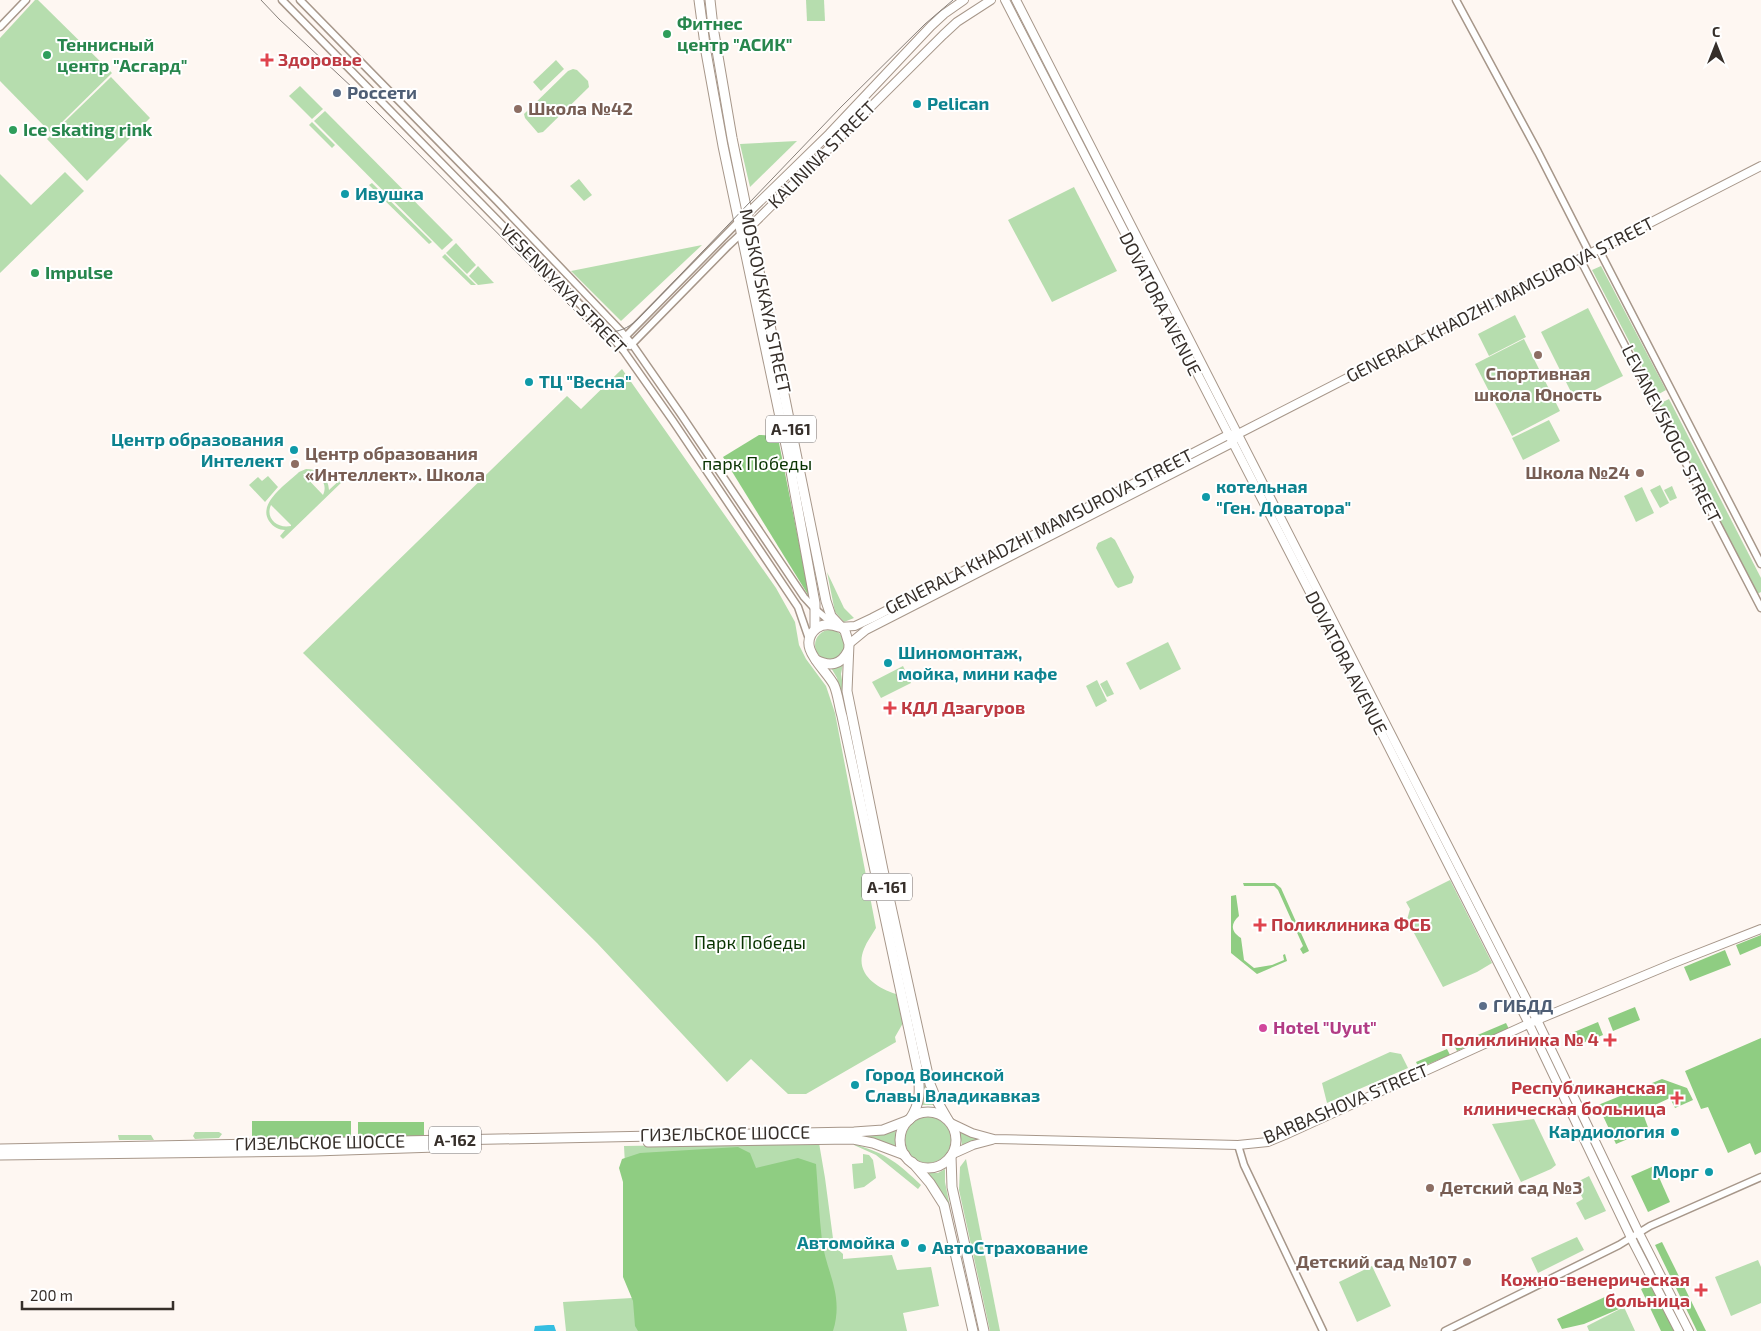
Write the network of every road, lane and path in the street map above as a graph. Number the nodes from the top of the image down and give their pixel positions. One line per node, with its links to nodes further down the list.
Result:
1 (26, 0): 11 (street)
2 (282, 0): 22 (street, VESENNYAYA STREET)
3 (300, 0): 20 (street, VESENNYAYA STREET)
4 (699, 0): 14 (highway, MOSKOVSKAYA STREET / А-161)
5 (710, 0): 13 (highway, MOSKOVSKAYA STREET / А-161)
6 (964, 0): 13 (main road, KALININA STREET)
7 (991, 0): 15 (main road, KALININA STREET)
8 (1005, 0): 24 (main road, DOVATORA AVENUE)
9 (1016, 0): 23 (main road, DOVATORA AVENUE)
10 (1456, 0): 18 (street)
11 (0, 27)
12 (1761, 166): 17 (main road, GENERALA KHADZHI MAMSUROVA STREET)
13 (747, 214): 14 (street, KALININA STREET); 15 (highway, MOSKOVSKAYA STREET / А-161)
14 (738, 222): 16 (highway, MOSKOVSKAYA STREET / А-161); 20 (street, KALININA STREET)
15 (749, 228): 16 (street, KALININA STREET); 31 (highway, MOSKOVSKAYA STREET / А-161)
16 (740, 235): 21 (street, KALININA STREET); 29 (highway, MOSKOVSKAYA STREET / А-161)
17 (1599, 250): 18 (main road, GENERALA KHADZHI MAMSUROVA STREET); 28 (street, LEVANEVSKOGO STREET)
18 (1590, 254): 19 (main road, GENERALA KHADZHI MAMSUROVA STREET)
19 (1580, 259): 23 (main road, GENERALA KHADZHI MAMSUROVA STREET); 30 (street, LEVANEVSKOGO STREET)
20 (626, 336): 21 (street, VESENNYAYA STREET); 22 (street)
21 (632, 344): 22 (street, KALININA STREET); 29 (street, VESENNYAYA STREET)
22 (623, 350): 33 (street, VESENNYAYA STREET)
23 (1238, 434): 24 (main road, GENERALA KHADZHI MAMSUROVA STREET); 25 (main road, GENERALA KHADZHI MAMSUROVA STREET); 37 (main road, DOVATORA AVENUE)
24 (1228, 435): 25 (main road, DOVATORA AVENUE); 26 (main road, GENERALA KHADZHI MAMSUROVA STREET)
25 (1232, 443): 27 (main road, GENERALA KHADZHI MAMSUROVA STREET); 37 (main road, DOVATORA AVENUE)
26 (1140, 480): 27 (main road); 31 (main road, GENERALA KHADZHI MAMSUROVA STREET)
27 (1144, 488): 34 (main road, GENERALA KHADZHI MAMSUROVA STREET)
28 (1761, 564)
29 (814, 608): 31 (street, VESENNYAYA STREET); 32 (highway, MOSKOVSKAYA STREET / А-161)
30 (1761, 608)
31 (836, 626): 32 (highway); 34 (highway, MOSKOVSKAYA STREET / А-161)
32 (815, 629): 33 (highway, MOSKOVSKAYA STREET / А-161)
33 (809, 641): 35 (highway, А-161)
34 (849, 647): 35 (highway); 39 (highway, А-161)
35 (816, 660): 38 (highway, А-161)
36 (1761, 929): 37 (main road, BARBASHOVA STREET)
37 (1533, 1022): 42 (main road, BARBASHOVA STREET); 49 (main road, DOVATORA AVENUE); 50 (main road, DOVATORA AVENUE)
38 (910, 1119): 39 (highway); 41 (highway, ГИЗЕЛЬСКОЕ ШОССЕ / А-162); 45 (highway, А-161)
39 (949, 1121): 40 (main road, BARBASHOVA STREET); 46 (highway, А-161)
40 (994, 1139): 42 (main road, BARBASHOVA STREET); 46 (main road, BARBASHOVA STREET)
41 (578, 1140): 43 (highway, ГИЗЕЛЬСКОЕ ШОССЕ / А-162); 44 (highway, ГИЗЕЛЬСКОЕ ШОССЕ / А-162); 45 (highway, ГИЗЕЛЬСКОЕ ШОССЕ / А-162)
42 (1238, 1144): 53 (street)
43 (0, 1149)
44 (0, 1155)
45 (905, 1155): 47 (highway)
46 (952, 1155): 47 (highway); 52 (highway, А-161)
47 (912, 1162): 51 (highway)
48 (1761, 1177): 49 (street)
49 (1638, 1233): 50 (street); 56 (main road, DOVATORA AVENUE)
50 (1631, 1238): 54 (street); 55 (main road, DOVATORA AVENUE)
51 (973, 1331)
52 (984, 1331)
53 (1323, 1331)
54 (1445, 1331)
55 (1679, 1331)
56 (1689, 1331)

